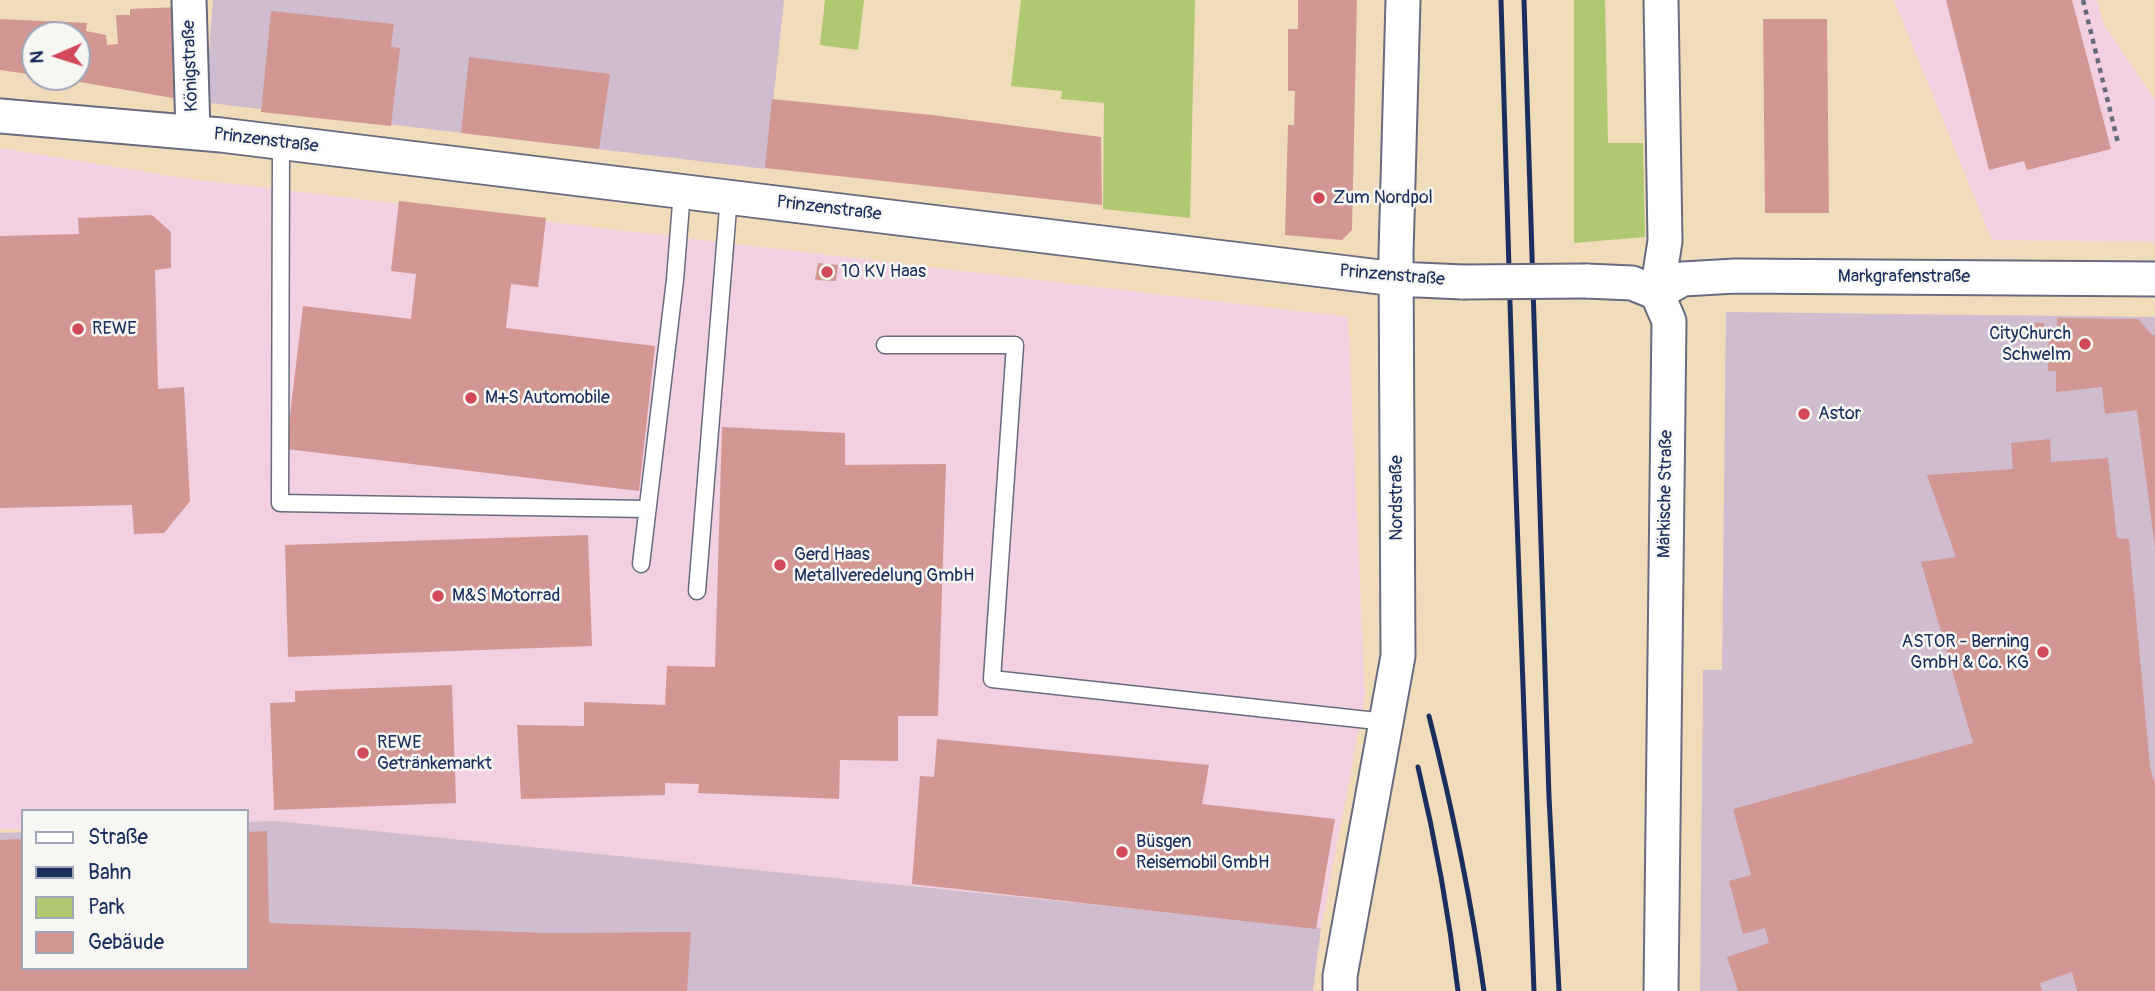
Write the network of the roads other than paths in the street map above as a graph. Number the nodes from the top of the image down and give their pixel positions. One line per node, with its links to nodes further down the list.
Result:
1 (189, 0): 5 (street, Königstraße)
2 (1403, 0): 9 (street, Nordstraße)
3 (1661, 0): 11 (street, Märkische Straße)
4 (0, 116): 5 (street, Prinzenstraße)
5 (192, 132): 6 (street, Prinzenstraße)
6 (281, 143): 7 (street, Prinzenstraße); 13 (lane)
7 (682, 191): 8 (street, Prinzenstraße); 13 (lane)
8 (729, 197): 9 (street, Prinzenstraße); 15 (lane)
9 (1396, 279): 11 (street, Prinzenstraße, bridge); 16 (street, Nordstraße)
10 (2155, 279): 11 (street, Markgrafenstraße)
11 (1657, 293): 18 (street, Märkische Straße)
12 (885, 345): 16 (lane)
13 (647, 509): 14 (lane)
14 (641, 564)
15 (697, 591)
16 (1386, 722): 17 (street, Nordstraße)
17 (1340, 991)
18 (1661, 991)

